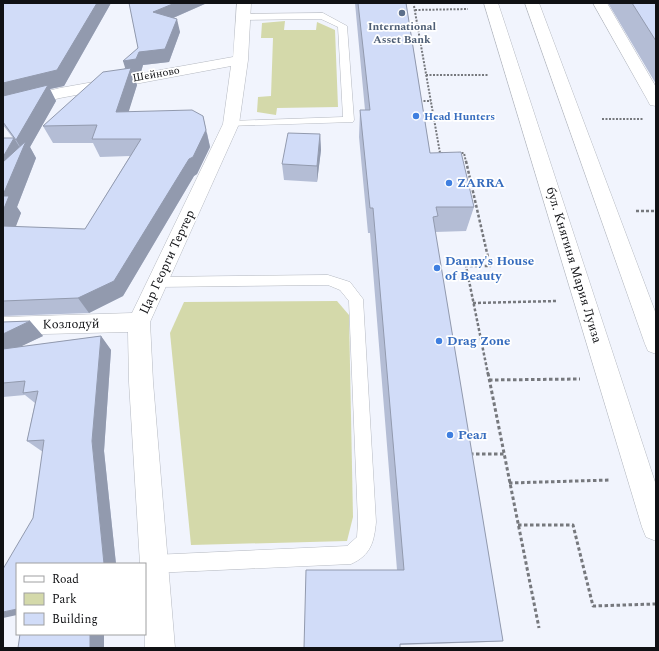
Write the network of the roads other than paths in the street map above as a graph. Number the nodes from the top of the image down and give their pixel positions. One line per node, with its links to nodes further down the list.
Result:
1 (532, 3): 12 (street)
2 (600, 3): 6 (street)
3 (482, 6): 13 (street, бул. Княгиня Мария Луиза)
4 (244, 10): 5 (street, Цар Георги Тертер); 8 (lane)
5 (240, 60): 7 (street, Шейново); 8 (street, Цар Георги Тертер)
6 (656, 101)
7 (3, 107)
8 (231, 124): 9 (street, Цар Георги Тертер)
9 (158, 282): 10 (street, Цар Георги Тертер); 14 (lane)
10 (139, 322): 11 (street, Козлодуй); 14 (street, Цар Георги Тертер)
11 (3, 326)
12 (656, 344)
13 (656, 527)
14 (153, 564): 15 (street, Цар Георги Тертер)
15 (160, 648)

